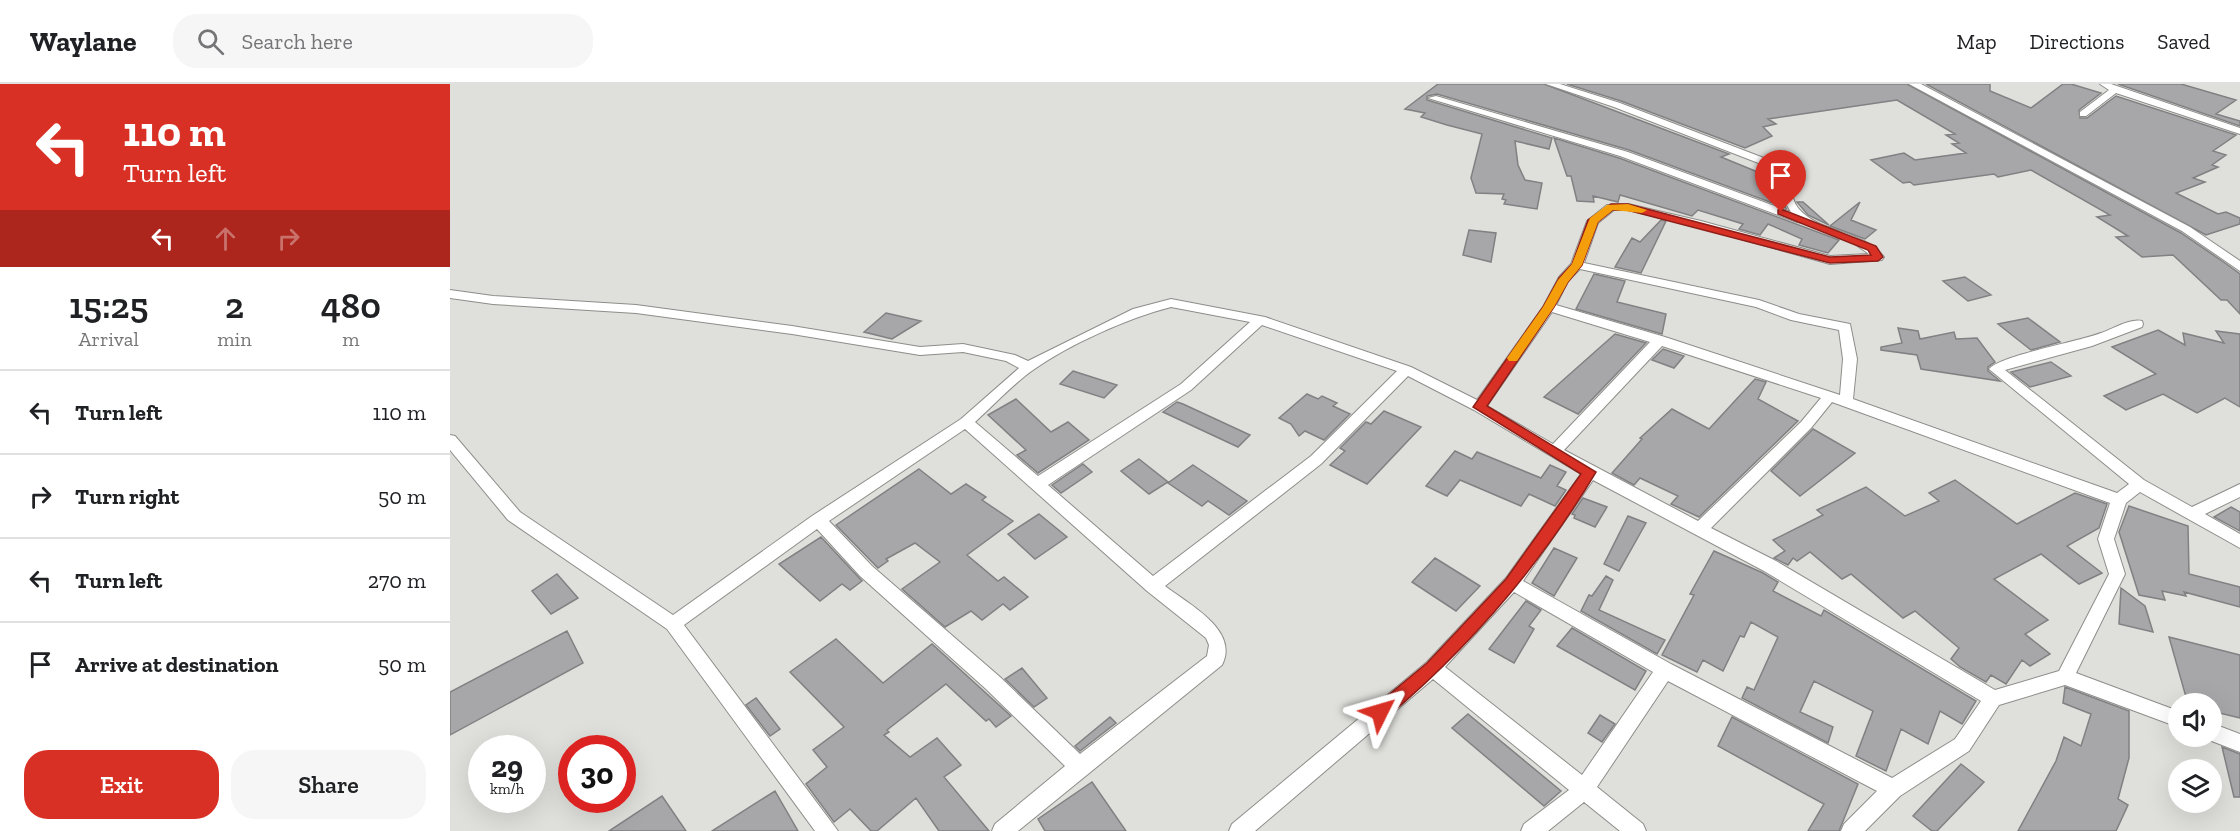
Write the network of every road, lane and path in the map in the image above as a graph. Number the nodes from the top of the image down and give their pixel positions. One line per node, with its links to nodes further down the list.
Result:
1 (1551, 84): 8 (street)
2 (1914, 84): 10 (street)
3 (2105, 84): 4 (street)
4 (2115, 90): 6 (street); 7 (street)
5 (1433, 98): 8 (street)
6 (2083, 114)
7 (2240, 131)
8 (1815, 225): 9 (street)
9 (1577, 265): 12 (street); 19 (street)
10 (2240, 267)
11 (450, 294): 16 (street)
12 (1549, 307): 15 (street); 20 (street)
13 (1260, 320): 16 (street); 17 (street); 26 (street)
14 (2137, 324): 25 (street)
15 (1660, 340): 18 (street); 23 (street)
16 (1028, 367): 21 (street)
17 (1406, 370): 20 (street); 34 (street)
18 (1829, 397): 19 (street); 31 (street)
19 (1846, 403): 28 (street)
20 (1479, 407): 23 (street)
21 (966, 422): 26 (street); 30 (street)
22 (450, 440): 35 (street)
23 (1554, 452): 24 (street)
24 (1590, 472): 31 (street); 33 (street)
25 (2139, 484): 28 (street); 29 (street)
26 (1036, 485): 34 (street)
27 (2240, 490): 29 (street)
28 (2120, 500): 38 (street)
29 (2192, 513): 32 (street)
30 (818, 520): 35 (street); 43 (street)
31 (1701, 528): 39 (street)
32 (2240, 542)
33 (1512, 583): 36 (street); 37 (street)
34 (1153, 586): 43 (street)
35 (673, 624): 46 (street)
36 (1433, 668): 45 (street); 48 (street)
37 (1665, 670): 44 (street); 45 (street)
38 (2065, 676): 39 (street); 40 (street)
39 (1993, 699): 44 (street)
40 (2168, 715)
41 (2222, 736): 42 (street)
42 (2240, 743)
43 (1079, 767): 47 (street)
44 (1893, 789): 51 (street)
45 (1583, 791): 49 (street); 50 (street)
46 (828, 831)
47 (1002, 831)
48 (1239, 831)
49 (1531, 831)
50 (1636, 831)
51 (1851, 831)

